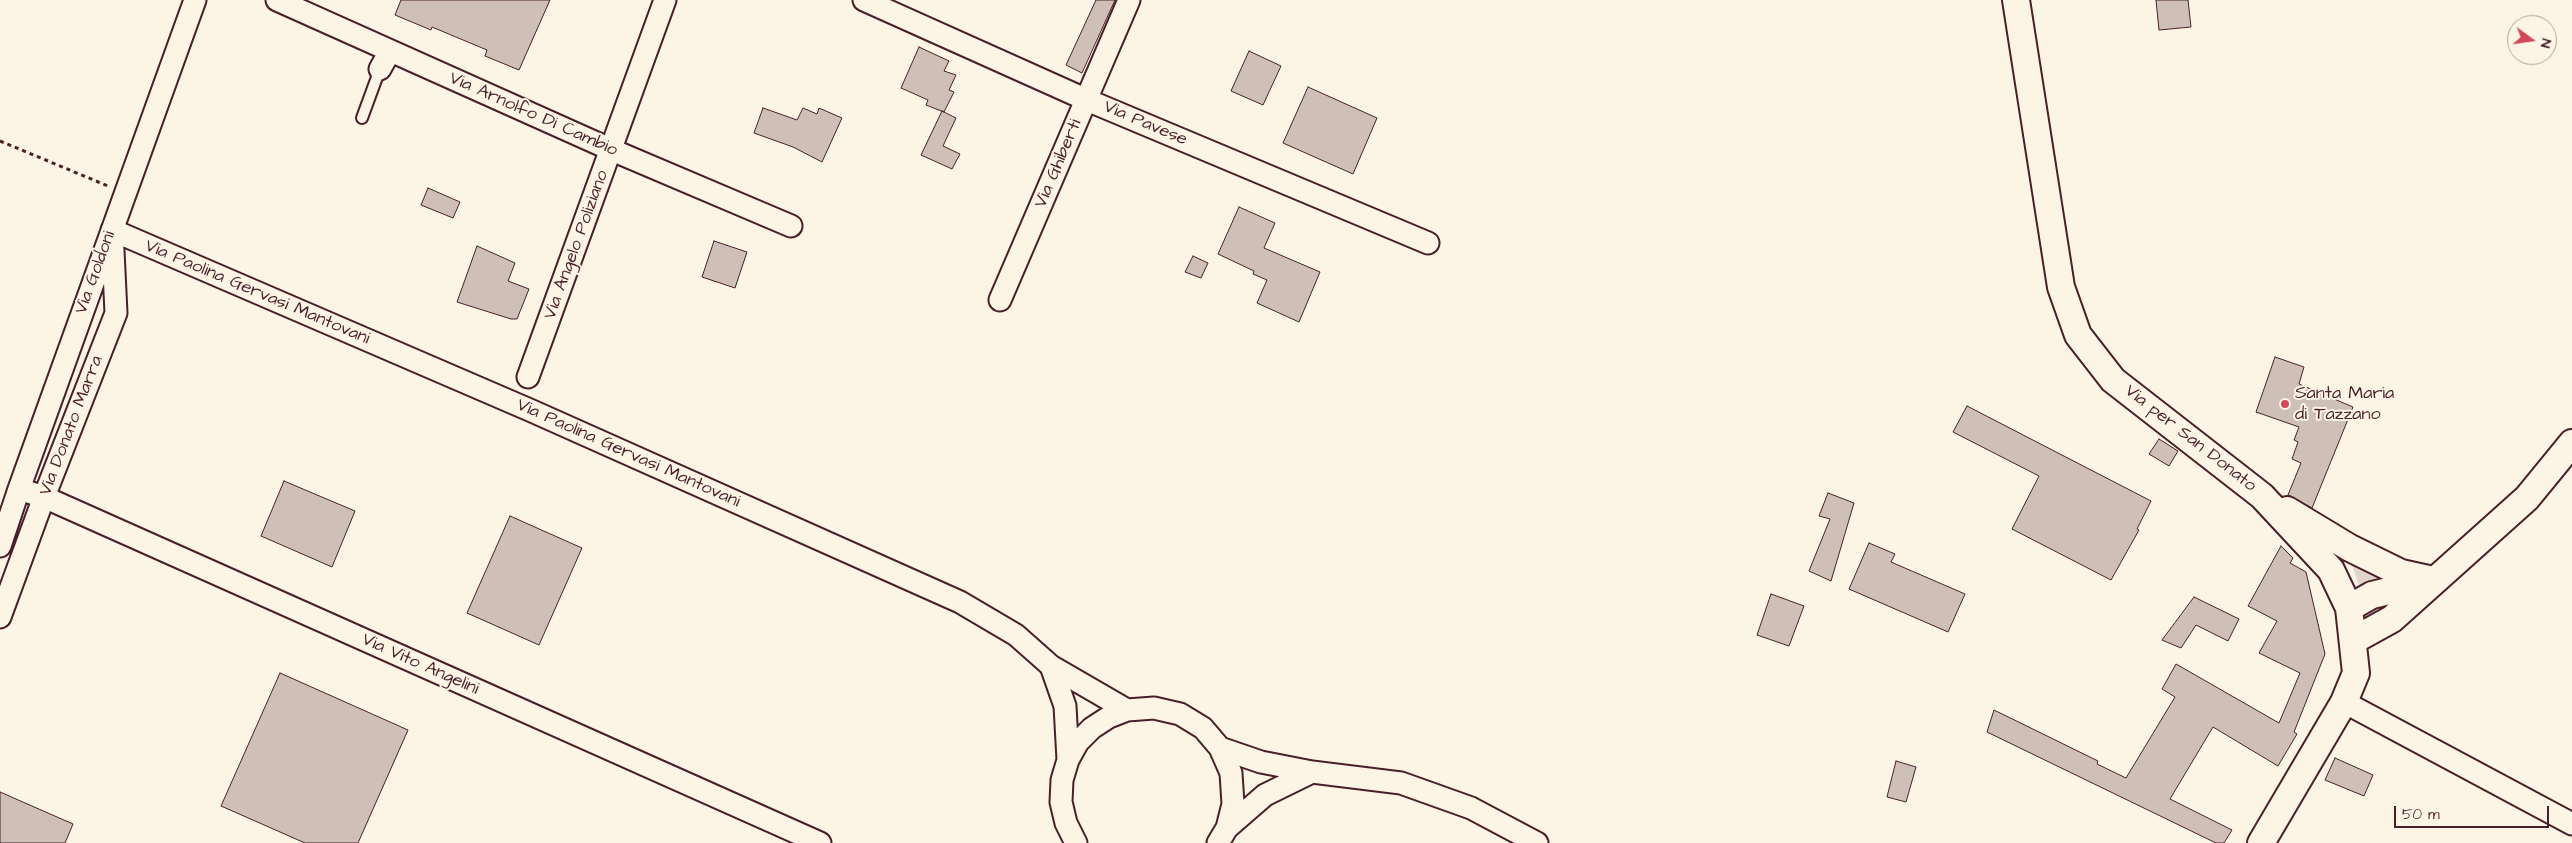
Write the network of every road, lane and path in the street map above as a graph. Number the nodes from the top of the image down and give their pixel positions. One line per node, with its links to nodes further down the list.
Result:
1 (196, 0): 13 (street, Via Goldoni)
2 (277, 0): 7 (street, Via Arnolfo Di Cambio)
3 (665, 0): 12 (street, Via Angelo Poliziano)
4 (864, 0): 9 (street, Via Pavese)
5 (1129, 0): 9 (street, Via Ghiberti)
6 (2016, 0): 21 (street, Via per San Donato)
7 (390, 51): 8 (street); 12 (street, Via Arnolfo Di Cambio)
8 (380, 69): 10 (lane)
9 (1087, 100): 16 (street, Via Pavese); 17 (street, Via Ghiberti)
10 (362, 118)
11 (0, 141): 13 (path)
12 (612, 150): 14 (street, Via Arnolfo Di Cambio); 18 (street, Via Angelo Poliziano)
13 (125, 194): 15 (street, Via Goldoni)
14 (791, 226)
15 (112, 230): 20 (street, Via Goldoni); 22 (street, Via Donato Marra); 28 (street, Via Paolina Gervasi Mantovani)
16 (1428, 243)
17 (1000, 300)
18 (528, 377)
19 (2572, 443): 24 (street)
20 (18, 489): 22 (street, Via Vito Angelini); 23 (street, Via Goldoni)
21 (2262, 496): 24 (street); 25 (street, Via per San Donato)
22 (44, 497): 26 (street, Via Donato Marra); 36 (street, Via Vito Angelini)
23 (0, 546)
24 (2433, 580): 25 (street); 27 (street)
25 (2349, 608): 27 (street, Via per San Donato)
26 (0, 618)
27 (2354, 640): 29 (street, Via per San Donato)
28 (1052, 666): 30 (street, Via Paolina Gervasi Mantovani); 32 (street)
29 (2344, 702): 34 (street); 39 (street, Via per San Donato)
30 (1127, 710): 31 (street); 32 (street)
31 (1220, 748): 33 (street); 35 (street)
32 (1068, 760): 37 (street)
33 (1312, 772): 35 (street); 38 (street)
34 (2572, 824)
35 (1222, 835)
36 (820, 843)
37 (1076, 843)
38 (1536, 843)
39 (2261, 843)

